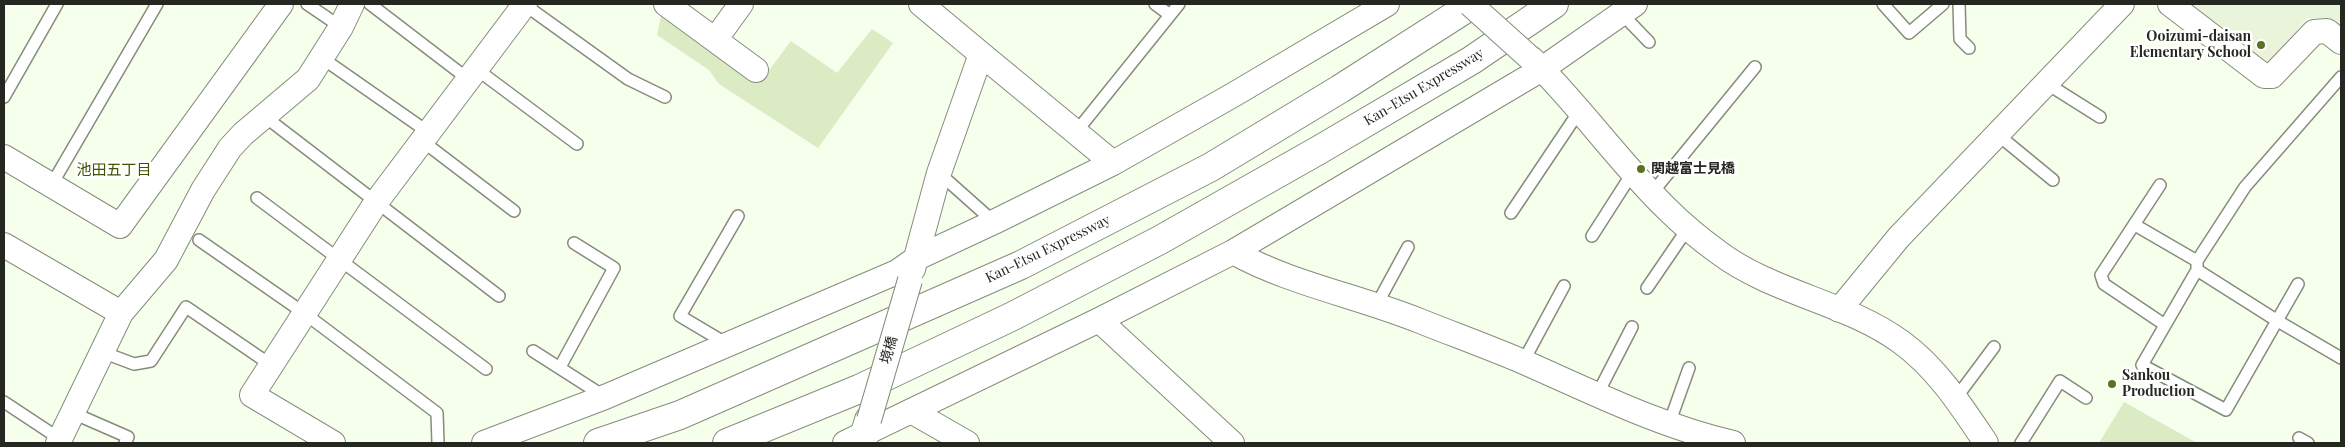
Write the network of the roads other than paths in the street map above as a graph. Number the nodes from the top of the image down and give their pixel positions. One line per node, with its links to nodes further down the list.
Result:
1 (57, 4): 36 (lane)
2 (157, 4): 50 (lane)
3 (281, 4): 50 (street)
4 (307, 4): 23 (lane)
5 (352, 4): 29 (street)
6 (370, 4): 33 (lane)
7 (666, 4): 24 (street)
8 (741, 4): 24 (street)
9 (1155, 4): 22 (lane)
10 (1179, 4): 22 (lane)
11 (1387, 4): 46 (street)
12 (1471, 4): 30 (street, bridge); 107 (highway, Kan-Etsu Expressway)
13 (1554, 4): 108 (highway, Kan-Etsu Expressway)
14 (1883, 4): 15 (lane)
15 (1943, 4)
16 (1959, 4): 27 (lane)
17 (2122, 4): 35 (street)
18 (2170, 4): 26 (street)
19 (521, 5): 33 (street); 37 (lane)
20 (929, 6): 28 (street)
21 (1628, 9): 25 (lane); 30 (street)
22 (1170, 16): 41 (lane)
23 (332, 21)
24 (715, 40): 32 (street)
25 (1649, 42)
26 (2341, 42)
27 (1969, 48)
28 (981, 54): 41 (street); 48 (street, 境橋)
29 (322, 58): 39 (street); 43 (lane)
30 (1536, 63): 38 (street); 66 (street)
31 (1755, 67): 52 (lane)
32 (756, 70)
33 (472, 74): 43 (street); 44 (lane)
34 (2341, 76): 68 (lane)
35 (2046, 83): 40 (lane); 42 (street)
36 (4, 97)
37 (665, 97)
38 (1580, 110): 47 (street); 56 (lane)
39 (264, 116): 54 (lane); 76 (street)
40 (2100, 117)
41 (1076, 132): 46 (street)
42 (1997, 134): 49 (lane); 75 (street)
43 (424, 136): 54 (street); 55 (lane)
44 (577, 144)
45 (4, 157): 50 (street)
46 (1112, 162): 58 (street)
47 (1634, 172): 52 (street); 61 (lane)
48 (939, 173): 58 (lane); 69 (street, 境橋)
49 (2053, 180)
50 (52, 184)
51 (2160, 185): 59 (lane)
52 (1652, 193): 60 (street)
53 (257, 198): 67 (lane)
54 (377, 201): 67 (street); 73 (lane)
55 (514, 211)
56 (1511, 213)
57 (738, 216): 82 (lane)
58 (994, 222): 69 (street)
59 (2135, 224): 68 (lane); 80 (lane)
60 (1688, 228): 72 (lane); 75 (street)
61 (1592, 236)
62 (199, 240): 77 (lane)
63 (574, 243): 89 (lane)
64 (4, 244): 76 (street)
65 (1408, 247): 74 (lane)
66 (1233, 252): 74 (street); 78 (street)
67 (338, 258): 77 (street); 91 (lane)
68 (2197, 266): 79 (lane); 80 (lane)
69 (913, 269): 82 (street); 100 (street, 境橋, bridge)
70 (2298, 284): 79 (lane)
71 (1564, 286): 87 (lane)
72 (1647, 288)
73 (500, 296)
74 (1376, 306): 87 (street)
75 (1839, 310): 94 (street)
76 (121, 313): 84 (street)
77 (304, 314): 88 (street); 105 (lane)
78 (1099, 320): 97 (street); 102 (street)
79 (2276, 320): 80 (lane); 86 (lane)
80 (2165, 325)
81 (1632, 327): 92 (lane)
82 (727, 344): 93 (street)
83 (1994, 347): 94 (lane)
84 (102, 352): 88 (lane); 98 (street)
85 (533, 352): 89 (lane)
86 (2341, 358)
87 (1523, 362): 92 (street)
88 (271, 366): 104 (street)
89 (560, 367): 93 (lane)
90 (1689, 368): 99 (lane)
91 (486, 369)
92 (1596, 395): 99 (street)
93 (605, 397): 106 (street)
94 (1956, 398): 111 (street)
95 (2086, 398): 112 (lane)
96 (4, 402): 101 (lane)
97 (911, 411): 100 (street); 109 (street)
98 (73, 413): 101 (street); 103 (lane)
99 (1669, 424): 110 (street)
100 (860, 435)
101 (59, 441)
102 (1228, 442)
103 (124, 443)
104 (333, 443)
105 (438, 443)
106 (484, 443)
107 (598, 443)
108 (727, 443)
109 (967, 443)
110 (1733, 443)
111 (1986, 443)
112 (2021, 443)

